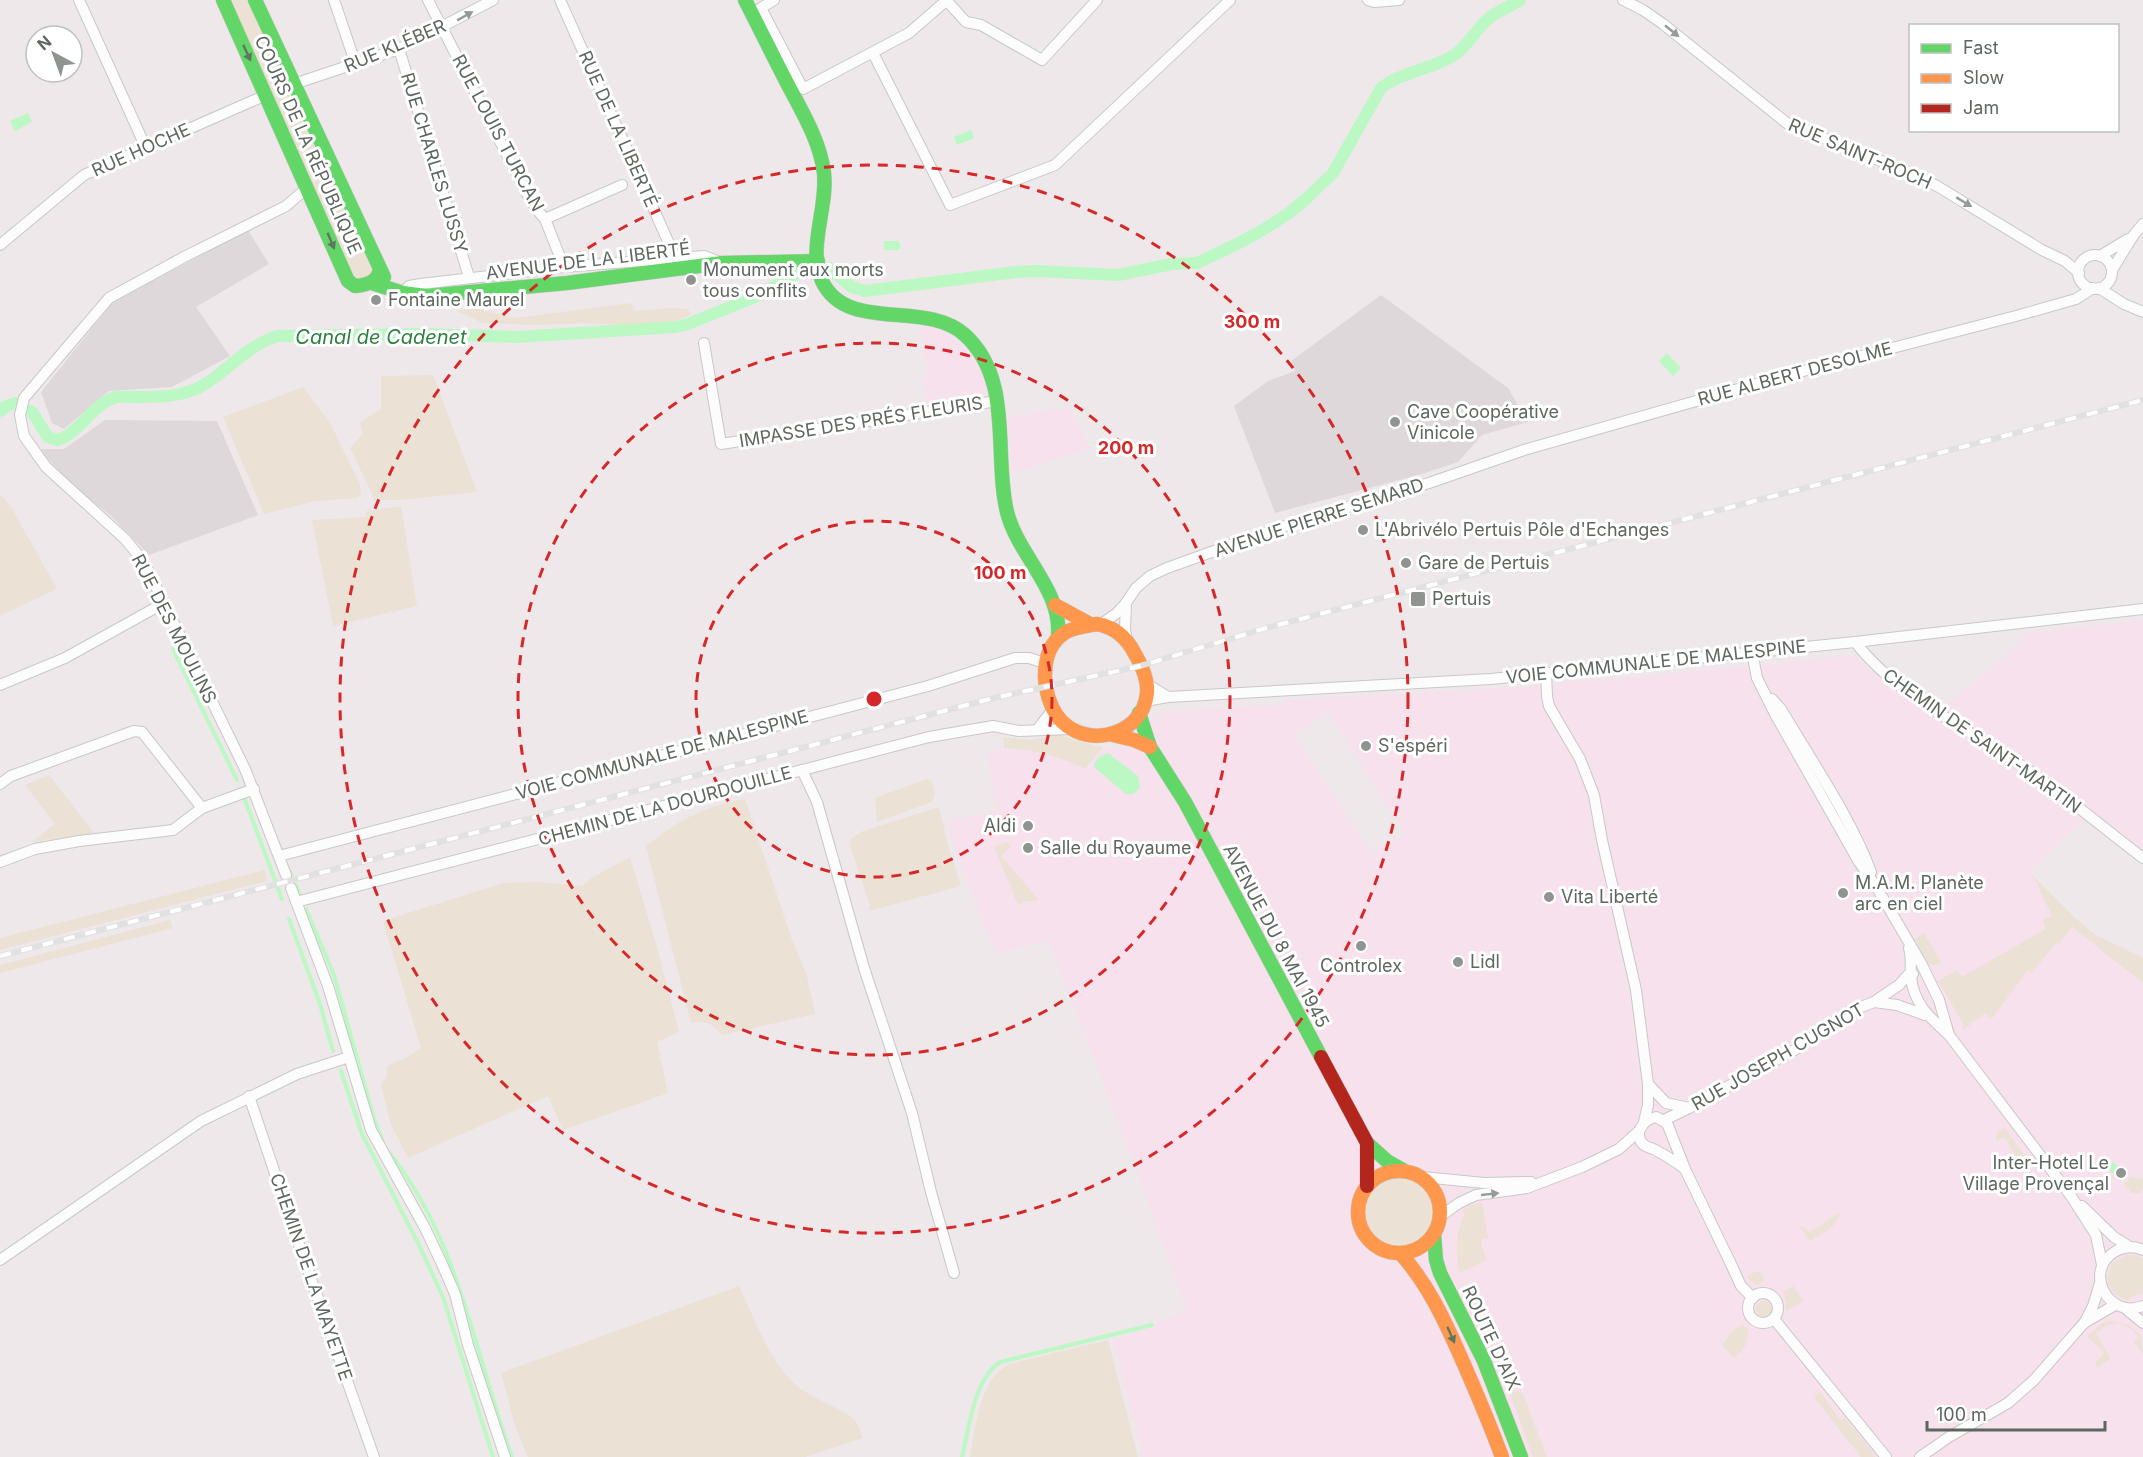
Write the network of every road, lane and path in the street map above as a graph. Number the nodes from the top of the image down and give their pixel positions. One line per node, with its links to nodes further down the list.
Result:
1 (79, 0): 23 (street)
2 (223, 0): 22 (main road, COURS DE LA RÉPUBLIQUE, one-way to 22)
3 (255, 0): 21 (main road, COURS DE LA RÉPUBLIQUE)
4 (334, 0): 20 (street)
5 (428, 0): 17 (street, RUE LOUIS TURCAN)
6 (493, 0): 17 (street, RUE KLÉBER, one-way to 6)
7 (560, 0): 31 (street, RUE DE LA LIBERTÉ)
8 (745, 0): 16 (main road)
9 (774, 0): 16 (street)
10 (946, 0): 11 (street); 19 (street)
11 (1097, 0)
12 (1230, 0): 19 (street)
13 (1368, 0): 14 (street)
14 (1400, 0)
15 (1623, 0): 37 (street, RUE SAINT-ROCH, one-way to 37)
16 (757, 11): 19 (street); 32 (main road)
17 (442, 28): 18 (street, RUE KLÉBER); 26 (street, RUE LOUIS TURCAN)
18 (399, 49): 20 (street, RUE KLÉBER); 38 (street, RUE CHARLES LUSSY)
19 (873, 53)
20 (356, 65): 21 (street, RUE KLÉBER)
21 (294, 84): 35 (main road, COURS DE LA RÉPUBLIQUE)
22 (266, 95): 23 (street, RUE HOCHE); 25 (main road, COURS DE LA RÉPUBLIQUE)
23 (146, 148): 29 (street, RUE HOCHE)
24 (622, 185): 26 (street)
25 (308, 187): 39 (main road, COURS DE LA RÉPUBLIQUE, one-way to 39); 48 (street, RUE DES MOULINS)
26 (545, 219): 34 (street, RUE LOUIS TURCAN)
27 (2143, 224): 28 (street)
28 (2133, 236): 30 (street); 36 (street)
29 (0, 245)
30 (2100, 256): 36 (street); 37 (street)
31 (676, 259): 33 (street); 34 (street)
32 (818, 261): 33 (main road, AVENUE DE LA LIBERTÉ); 46 (main road)
33 (722, 263): 41 (main road, AVENUE DE LA LIBERTÉ)
34 (564, 267): 38 (street)
35 (380, 269): 39 (main road, COURS DE LA RÉPUBLIQUE); 41 (main road, COURS DE LA RÉPUBLIQUE)
36 (2111, 275): 40 (street); 43 (street)
37 (2080, 276): 40 (street); 42 (street)
38 (469, 277): 41 (street)
39 (372, 283): 41 (main road, COURS DE LA RÉPUBLIQUE)
40 (2096, 288): 42 (street, RUE ALBERT DESOLME); 43 (street)
41 (400, 292)
42 (2066, 301): 47 (street, RUE ALBERT DESOLME)
43 (2124, 304): 44 (street)
44 (2143, 312)
45 (704, 343): 46 (street, IMPASSE DES PRÉS FLEURIS)
46 (997, 401): 50 (main road)
47 (1524, 450): 49 (street, AVENUE PIERRE SEMARD)
48 (164, 603): 60 (street); 70 (street, RUE DES MOULINS)
49 (1126, 603): 52 (street, AVENUE PIERRE SEMARD); 54 (street)
50 (1055, 605): 52 (main road); 53 (main road)
51 (2143, 609): 55 (street, VOIE COMMUNALE DE MALESPINE)
52 (1095, 624): 53 (main road); 54 (main road)
53 (1058, 636): 57 (main road)
54 (1127, 641): 59 (main road)
55 (1855, 642): 56 (street, VOIE COMMUNALE DE MALESPINE); 73 (street, CHEMIN DE SAINT-MARTIN)
56 (1752, 652): 58 (street, VOIE COMMUNALE DE MALESPINE); 78 (street)
57 (1045, 663): 63 (main road); 72 (street, VOIE COMMUNALE DE MALESPINE)
58 (1546, 672): 61 (street, VOIE COMMUNALE DE MALESPINE); 88 (street)
59 (1147, 684): 61 (street); 62 (main road)
60 (0, 685)
61 (1168, 697): 62 (street, VOIE COMMUNALE DE MALESPINE)
62 (1142, 707): 66 (main road); 67 (main road, AVENUE DU 8 MAI 1945)
63 (1053, 709): 64 (main road); 65 (street)
64 (1071, 729): 65 (street, CHEMIN DE LA DOURDOUILLE); 66 (main road)
65 (1037, 730): 68 (street, CHEMIN DE LA DOURDOUILLE)
66 (1113, 735): 67 (main road)
67 (1150, 747): 93 (main road, AVENUE DU 8 MAI 1945)
68 (802, 770): 77 (street, CHEMIN DE LA DOURDOUILLE); 108 (street)
69 (0, 784): 71 (street)
70 (254, 789): 71 (street); 72 (street, RUE DES MOULINS)
71 (202, 808): 74 (street)
72 (279, 856): 75 (street, RUE DES MOULINS)
73 (2143, 858)
74 (0, 862)
75 (286, 875)
76 (291, 888): 77 (street)
77 (296, 902): 87 (street)
78 (1908, 943): 79 (street); 80 (street)
79 (1910, 973): 80 (street); 82 (street, RUE JOSEPH CUGNOT); 83 (street)
80 (1930, 980): 81 (street)
81 (1935, 992): 83 (street); 86 (street)
82 (1874, 1002): 84 (street, RUE JOSEPH CUGNOT); 90 (street, RUE JOSEPH CUGNOT)
83 (1917, 1003): 84 (street, RUE JOSEPH CUGNOT); 85 (street)
84 (1898, 1005): 85 (street, RUE JOSEPH CUGNOT)
85 (1925, 1015): 86 (street)
86 (1949, 1035): 101 (street)
87 (349, 1057): 89 (street); 118 (street)
88 (1648, 1084): 90 (street); 91 (street); 92 (street)
89 (249, 1096): 106 (street); 117 (street, CHEMIN DE LA MAYETTE)
90 (1685, 1110): 91 (street, RUE JOSEPH CUGNOT)
91 (1667, 1125): 92 (street); 94 (street); 96 (street)
92 (1642, 1127): 94 (street); 95 (street)
93 (1366, 1143): 97 (main road, AVENUE DU 8 MAI 1945); 100 (main road, AVENUE DU 8 MAI 1945)
94 (1649, 1147): 95 (street); 96 (street)
95 (1619, 1149): 99 (street)
96 (1685, 1169): 110 (street)
97 (1404, 1170): 98 (main road); 100 (main road)
98 (1423, 1177): 99 (street); 102 (main road)
99 (1544, 1181): 102 (street, one-way to 99)
100 (1367, 1186): 105 (main road)
101 (2071, 1196): 104 (street); 107 (street)
102 (1440, 1216): 103 (main road)
103 (1434, 1234): 105 (main road); 120 (main road, ROUTE D'AIX)
104 (2139, 1248): 107 (street)
105 (1400, 1253): 119 (main road, ROUTE D'AIX, one-way to 119)
106 (0, 1260)
107 (2102, 1265): 109 (street)
108 (954, 1273)
109 (2100, 1283): 111 (street); 115 (street)
110 (1753, 1298): 114 (street); 114 (street)
111 (2115, 1305): 113 (street); 115 (street)
112 (2143, 1306): 113 (street)
113 (2126, 1309): 116 (street)
114 (1774, 1319): 121 (street)
115 (2084, 1323): 122 (street)
116 (2143, 1323)
117 (374, 1457)
118 (505, 1457)
119 (1502, 1457)
120 (1521, 1457)
121 (1886, 1457)
122 (1920, 1457)

